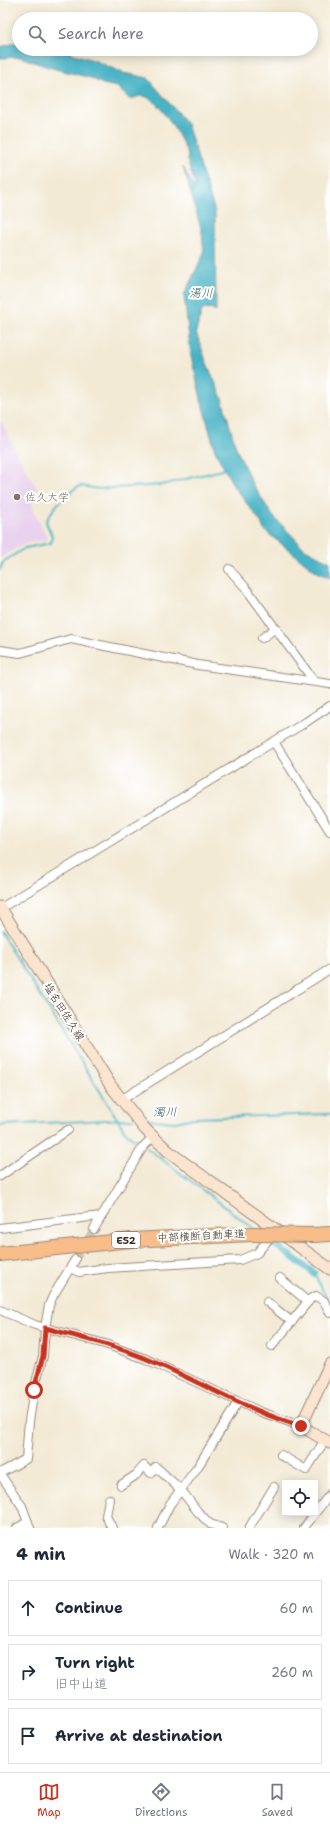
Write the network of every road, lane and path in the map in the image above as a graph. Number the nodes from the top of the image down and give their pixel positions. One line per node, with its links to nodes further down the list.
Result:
1 (229, 569): 2 (street)
2 (276, 628): 3 (street); 5 (street)
3 (262, 638)
4 (0, 650): 5 (street)
5 (314, 681): 6 (street)
6 (330, 684)
7 (330, 706): 8 (street)
8 (274, 742): 9 (street); 10 (street)
9 (330, 831)
10 (0, 908): 12 (main road, 塩名田佐久線)
11 (330, 969): 12 (street)
12 (121, 1100): 14 (main road, 塩名田佐久線)
13 (68, 1130): 15 (street)
14 (146, 1139): 16 (street); 19 (main road)
15 (0, 1176)
16 (99, 1220): 17 (street); 18 (street)
17 (0, 1228)
18 (94, 1229)
19 (276, 1230): 23 (street); 24 (main road)
20 (330, 1234): 21 (highway, 中部横断自動車道 / E52, bridge)
21 (0, 1254)
22 (75, 1260): 23 (street)
23 (70, 1268): 31 (street)
24 (330, 1269)
25 (280, 1278): 27 (street)
26 (267, 1302): 30 (street)
27 (308, 1302): 29 (street); 30 (street)
28 (0, 1310): 31 (street)
29 (330, 1312)
30 (292, 1322): 32 (street)
31 (45, 1328): 34 (street); 38 (street)
32 (272, 1346)
33 (330, 1364): 35 (main road)
34 (238, 1402): 35 (street); 41 (street)
35 (301, 1426): 36 (main road)
36 (328, 1441): 37 (street)
37 (281, 1455)
38 (0, 1474): 46 (street)
39 (121, 1485): 41 (street)
40 (274, 1487): 52 (street)
41 (181, 1490): 47 (street); 50 (street)
42 (330, 1494): 44 (street)
43 (109, 1499): 49 (street)
44 (318, 1509)
45 (313, 1516): 53 (street)
46 (29, 1525): 48 (street)
47 (208, 1526): 51 (street)
48 (17, 1528)
49 (112, 1528)
50 (158, 1528)
51 (222, 1528)
52 (249, 1528)
53 (304, 1528)

